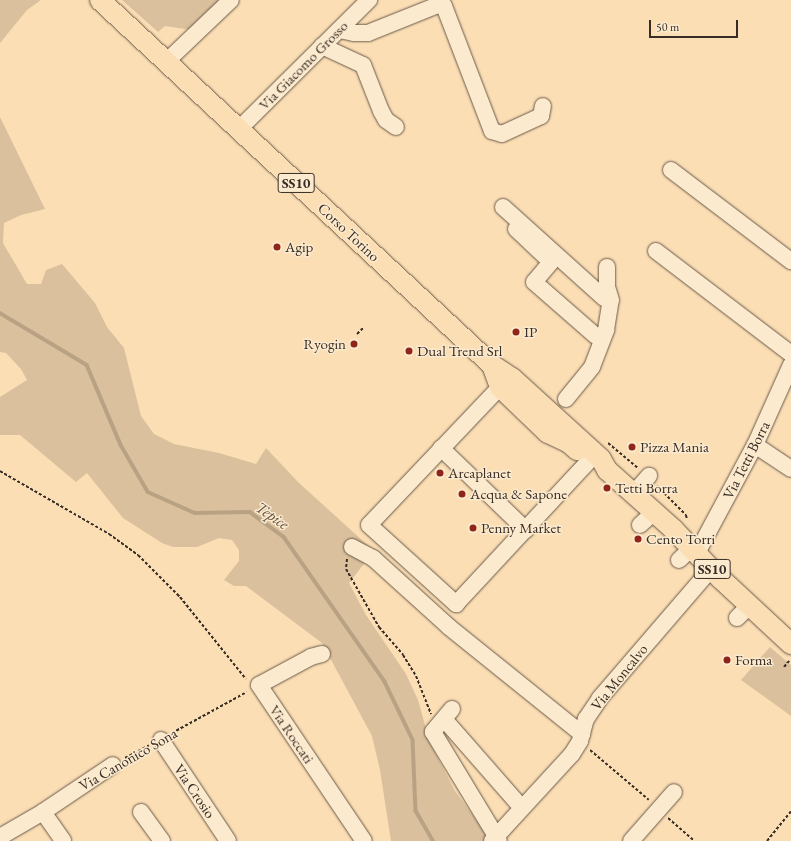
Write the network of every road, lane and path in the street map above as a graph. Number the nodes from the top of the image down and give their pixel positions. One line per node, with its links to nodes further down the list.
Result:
1 (100, 0): 6 (main road, Corso Torino / SS10)
2 (232, 0): 6 (street)
3 (369, 0): 4 (street, Via Giacomo Grosso)
4 (339, 30): 5 (street, Via Giacomo Grosso); 7 (street)
5 (322, 46): 8 (street); 9 (street, Via Giacomo Grosso)
6 (167, 61): 9 (main road, Corso Torino / SS10)
7 (543, 106)
8 (396, 127)
9 (238, 130): 22 (main road, Corso Torino / SS10)
10 (672, 170): 14 (street)
11 (503, 207): 16 (street)
12 (516, 229): 19 (street)
13 (656, 251): 20 (street)
14 (791, 261)
15 (607, 268): 16 (street)
16 (606, 292): 19 (street); 23 (street)
17 (364, 327): 18 (path)
18 (357, 334)
19 (596, 336): 23 (street)
20 (791, 354)
21 (791, 365): 25 (street, Via Tetti Borra)
22 (503, 383): 24 (main road, Corso Torino / SS10); 26 (street)
23 (566, 399): 24 (street)
24 (558, 426): 27 (main road, Corso Torino / SS10); 29 (main road, Corso Torino / SS10)
25 (755, 445): 28 (street); 35 (street, Via Tetti Borra)
26 (441, 448): 33 (street); 33 (street)
27 (589, 461): 29 (main road, Corso Torino / SS10); 33 (street)
28 (791, 469)
29 (608, 470): 32 (main road, Corso Torino / SS10)
30 (0, 471): 40 (path)
31 (649, 476): 32 (street)
32 (634, 493): 35 (main road, Corso Torino / SS10)
33 (526, 530)
34 (352, 547): 41 (path); 42 (street)
35 (689, 554): 36 (main road, Corso Torino / SS10)
36 (712, 569): 37 (main road, Corso Torino / SS10); 42 (street, Via Moncalvo)
37 (790, 653): 39 (path)
38 (322, 654): 40 (street)
39 (784, 667)
40 (256, 687): 43 (path, Via Canonico Sona); 56 (street, Via Roccati)
41 (444, 719): 46 (street); 52 (street, Via Moncalvo)
42 (581, 738): 46 (street, Via Moncalvo); 47 (path)
43 (161, 740): 44 (path, Via Canonico Sona); 55 (street, Via Crosio)
44 (113, 765): 48 (street, Via Canonico Sona)
45 (674, 792): 47 (street)
46 (522, 808): 52 (street, Via Moncalvo)
47 (659, 809): 57 (street); 58 (path)
48 (43, 812): 51 (street, Via Canonico Sona); 53 (street)
49 (141, 812): 54 (street)
50 (791, 812): 59 (path)
51 (0, 837)
52 (496, 840)
53 (63, 841)
54 (162, 841)
55 (228, 841)
56 (364, 841)
57 (631, 841)
58 (694, 841)
59 (767, 841)

